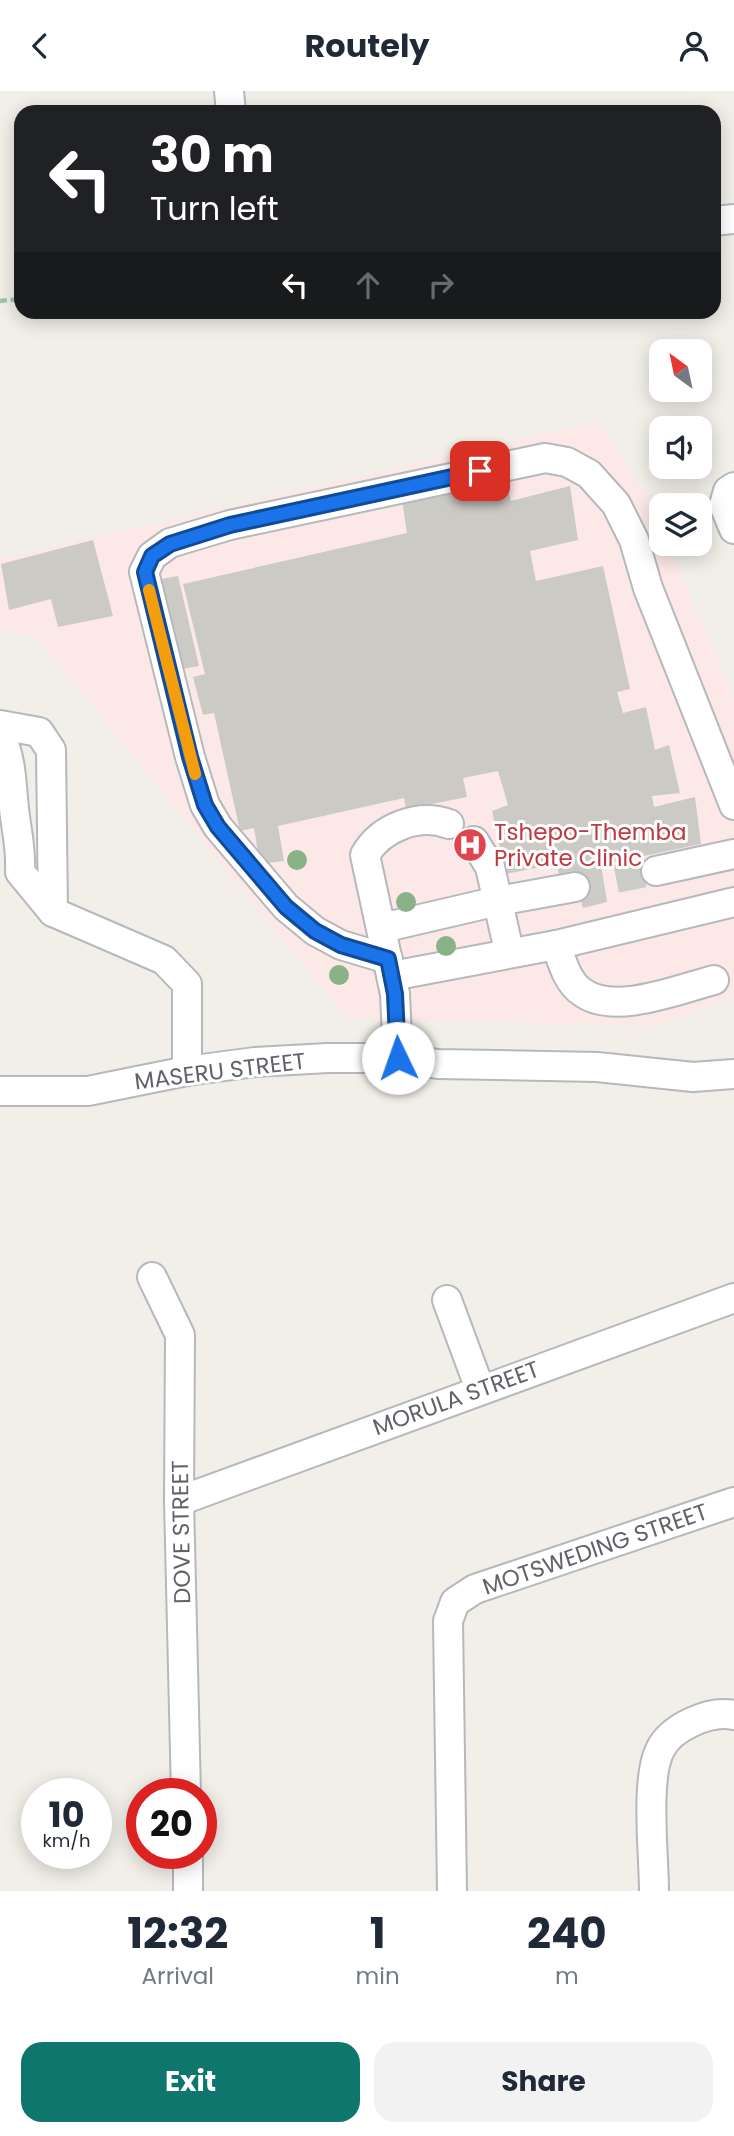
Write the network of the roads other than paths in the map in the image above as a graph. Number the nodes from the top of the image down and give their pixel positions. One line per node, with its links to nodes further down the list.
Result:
1 (734, 487): 2 (street)
2 (734, 530)
3 (0, 725): 14 (street)
4 (0, 734): 9 (street)
5 (734, 805): 18 (street)
6 (449, 824): 15 (street)
7 (474, 841): 12 (street)
8 (734, 854): 10 (street)
9 (10, 871): 14 (street)
10 (656, 871)
11 (575, 887): 12 (street)
12 (498, 901): 15 (street); 17 (street)
13 (734, 902): 16 (street)
14 (53, 912): 21 (street)
15 (382, 928): 18 (street)
16 (556, 945): 17 (street); 19 (street)
17 (509, 951): 18 (street)
18 (390, 967): 20 (street)
19 (714, 980)
20 (398, 1058): 21 (street, MASERU STREET); 22 (street, MASERU STREET)
21 (187, 1071): 23 (street, MASERU STREET)
22 (734, 1074)
23 (0, 1091)
24 (152, 1277): 28 (street, DOVE STREET)
25 (734, 1298): 27 (street, MORULA STREET)
26 (447, 1300): 27 (street)
27 (480, 1389): 28 (street, MORULA STREET)
28 (179, 1501): 31 (street, DOVE STREET)
29 (734, 1502): 34 (street, MOTSWEDING STREET)
30 (734, 1715): 35 (street)
31 (186, 1778)
32 (188, 1869): 33 (street)
33 (188, 1891)
34 (452, 1891)
35 (654, 1891)

